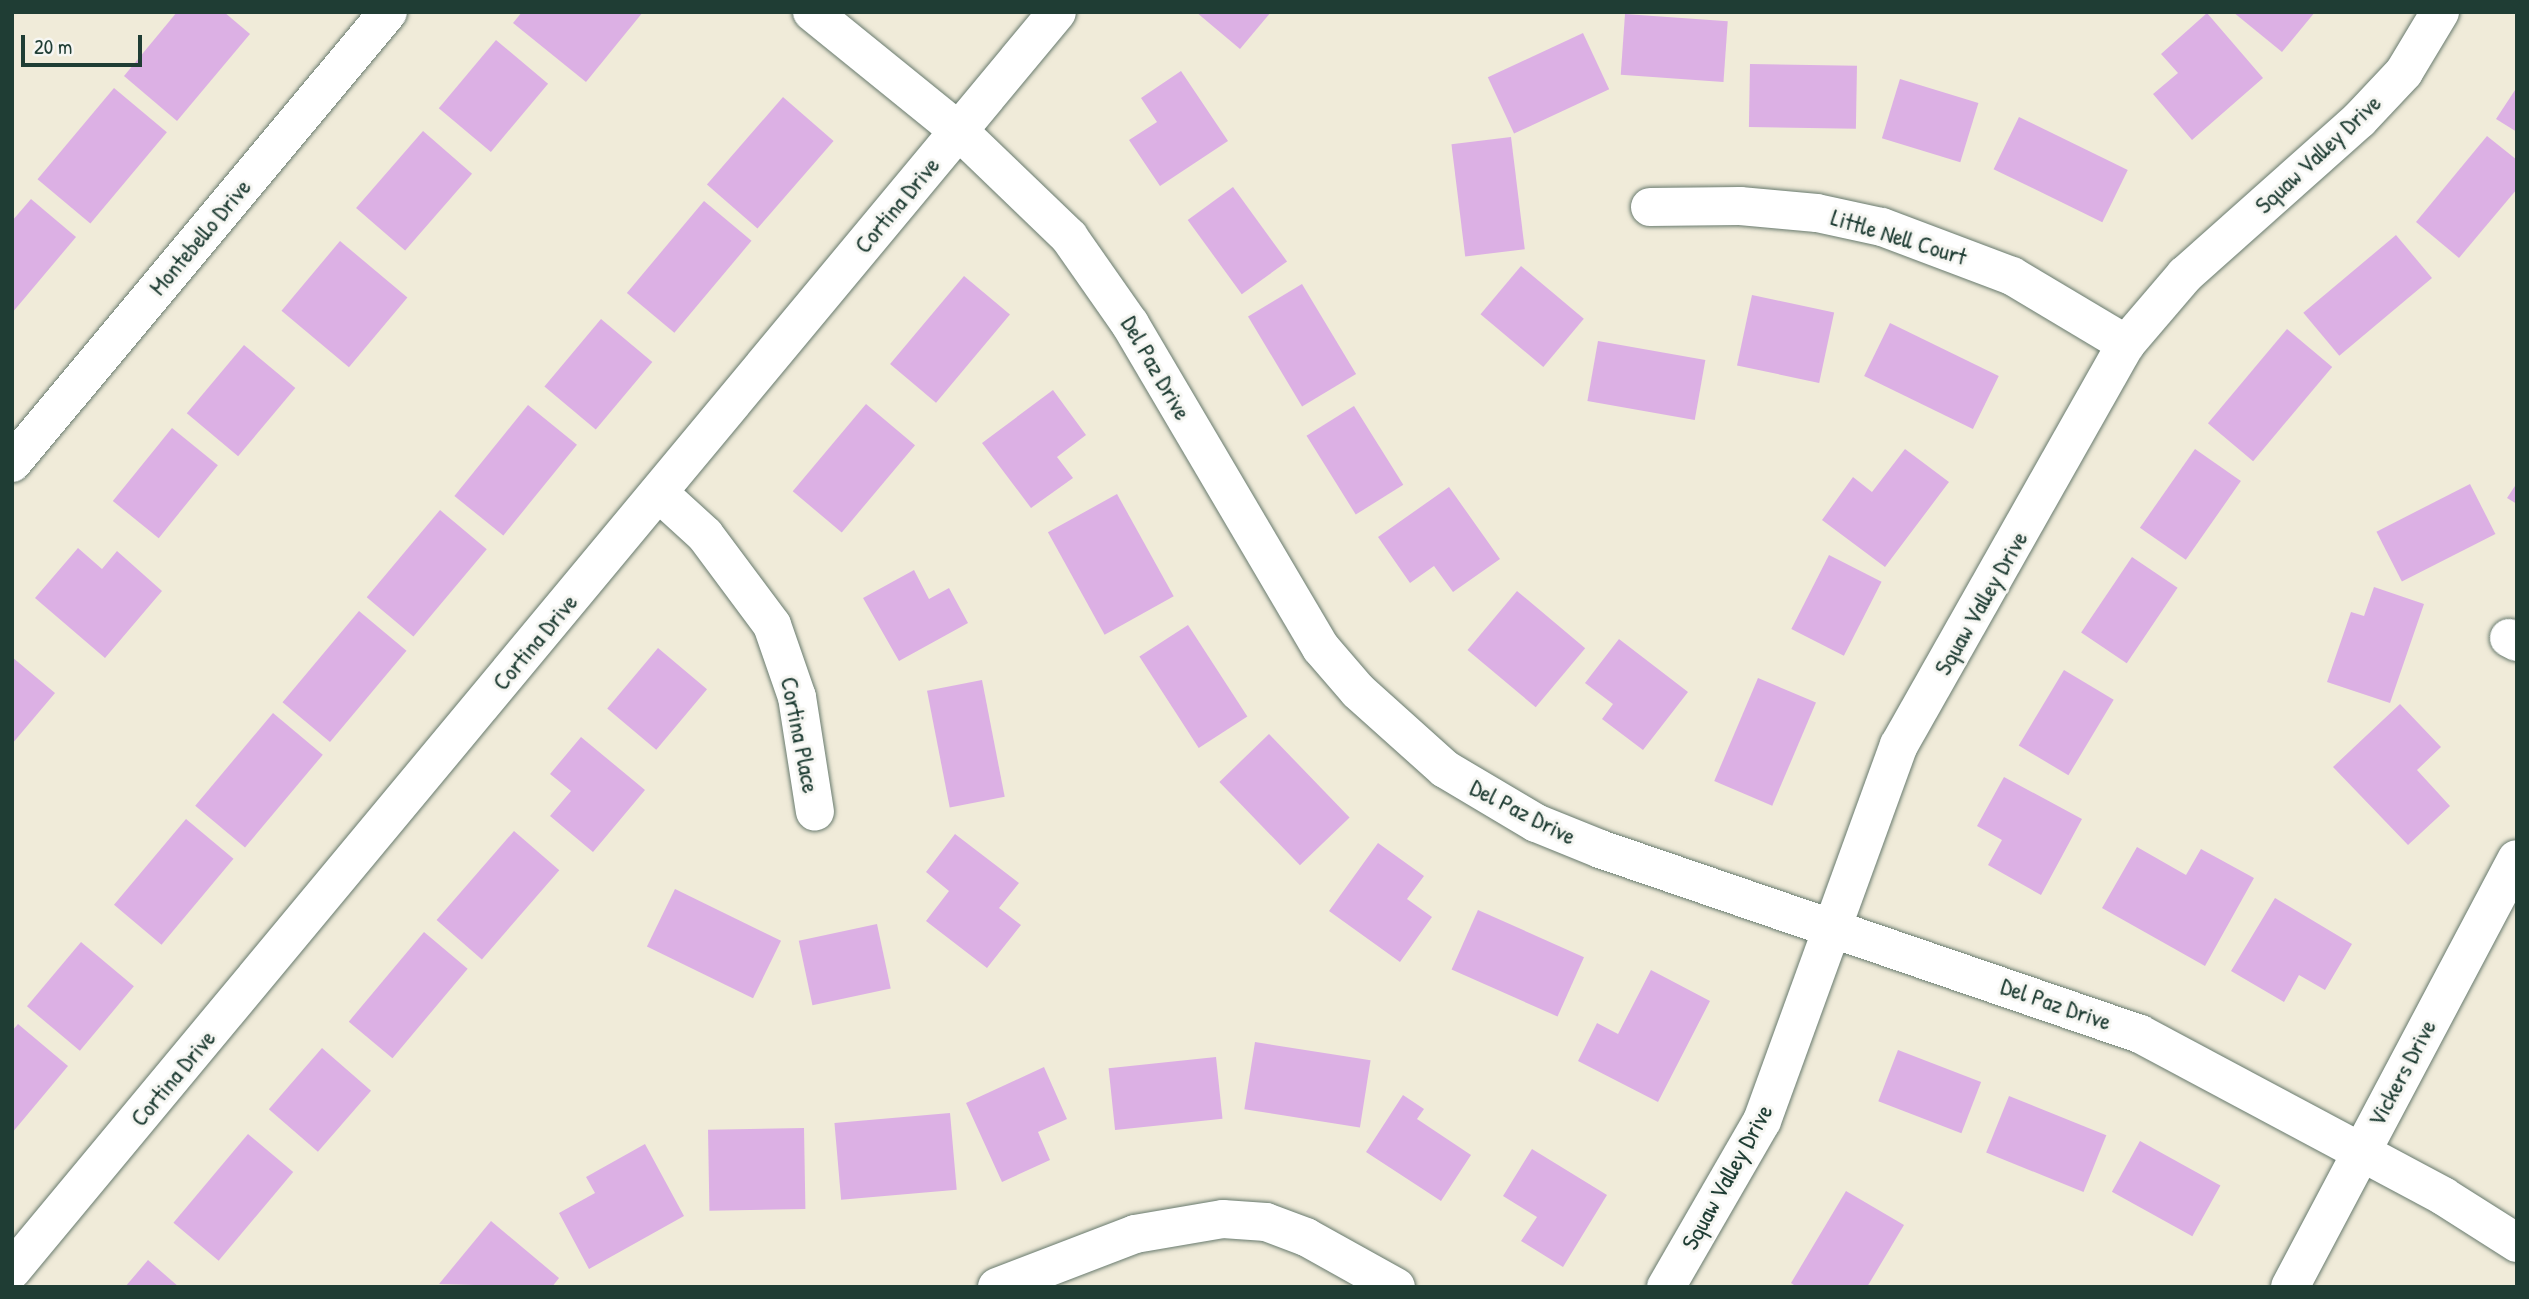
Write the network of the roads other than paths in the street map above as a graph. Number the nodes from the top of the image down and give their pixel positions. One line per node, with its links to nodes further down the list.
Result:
1 (388, 12): 8 (street, Montebello Drive)
2 (812, 12): 5 (street, Del Paz Drive)
3 (1057, 12): 5 (street, Cortina Drive)
4 (2440, 12): 7 (street, Squaw Valley Drive)
5 (959, 131): 9 (street, Cortina Drive); 12 (street, Del Paz Drive)
6 (1650, 207): 7 (street, Little Nell Court)
7 (2126, 344): 12 (street, Squaw Valley Drive)
8 (12, 463)
9 (659, 493): 10 (street, Cortina Place); 15 (street, Cortina Drive)
10 (815, 812)
11 (2517, 859): 13 (street, Vickers Drive)
12 (1832, 926): 13 (street, Del Paz Drive); 18 (street, Squaw Valley Drive)
13 (2360, 1152): 14 (street, Del Paz Drive); 19 (street, Vickers Drive)
14 (2517, 1243)
15 (12, 1270)
16 (997, 1287): 17 (street)
17 (1396, 1287)
18 (1666, 1287)
19 (2290, 1287)

